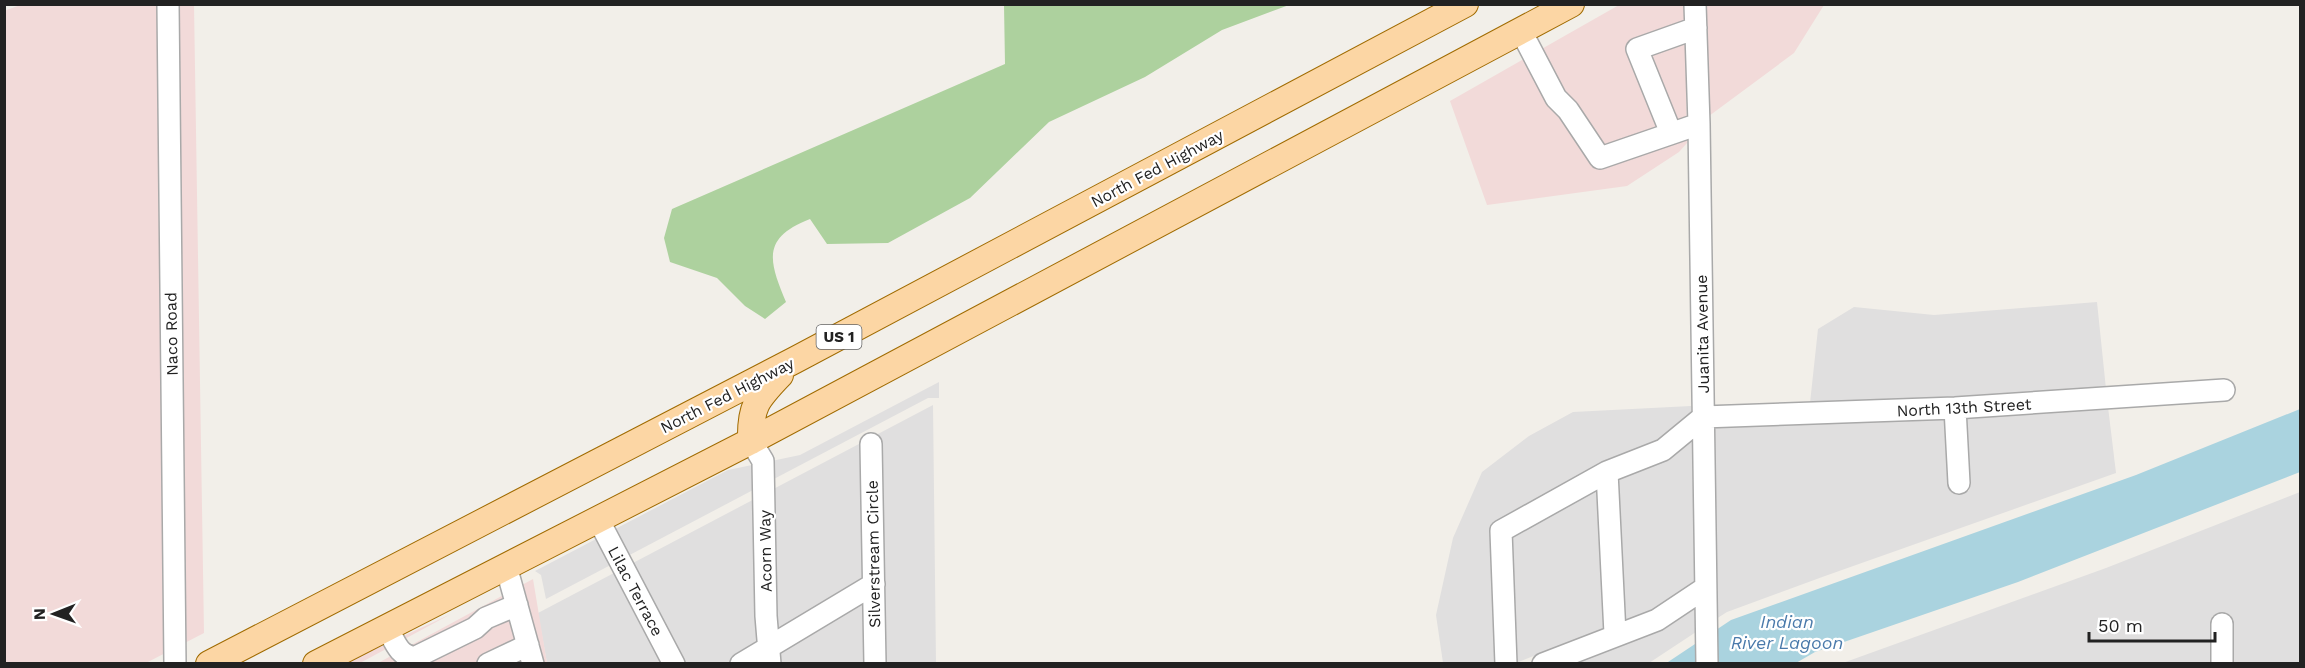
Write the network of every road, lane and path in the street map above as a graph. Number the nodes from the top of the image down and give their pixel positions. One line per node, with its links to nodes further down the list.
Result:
1 (168, 4): 28 (street, Naco Road)
2 (1465, 4): 9 (main road, North Fed Highway / US 1)
3 (1571, 4): 6 (main road)
4 (1695, 4): 5 (street, Juanita Avenue)
5 (1696, 28): 7 (street, Juanita Avenue); 8 (street)
6 (1521, 31): 8 (street); 13 (main road)
7 (1699, 124): 8 (street); 12 (street, Juanita Avenue)
8 (1671, 133)
9 (795, 360): 13 (main road); 29 (main road, North Fed Highway / US 1)
10 (2224, 390): 11 (street, North 13th Street)
11 (1955, 408): 12 (street, North 13th Street); 16 (street)
12 (1703, 417): 15 (street); 20 (street, Juanita Avenue)
13 (751, 441): 17 (main road); 26 (street, Acorn Way)
14 (872, 444): 19 (street, Silverstream Circle)
15 (1607, 472): 24 (street); 34 (street)
16 (1959, 483)
17 (598, 519): 18 (main road); 31 (street, Lilac Terrace)
18 (506, 566): 21 (street); 23 (main road)
19 (874, 584): 26 (street); 33 (street, Silverstream Circle)
20 (1705, 588): 24 (street); 36 (street, Juanita Avenue)
21 (517, 605): 23 (street); 25 (street)
22 (2222, 624): 37 (street)
23 (387, 627): 27 (main road)
24 (1615, 634): 35 (street)
25 (530, 654): 30 (street)
26 (770, 654): 32 (street)
27 (326, 661)
28 (175, 663)
29 (209, 663)
30 (488, 663)
31 (674, 663)
32 (741, 663)
33 (875, 663)
34 (1506, 663)
35 (1543, 663)
36 (1707, 663)
37 (2222, 663)

